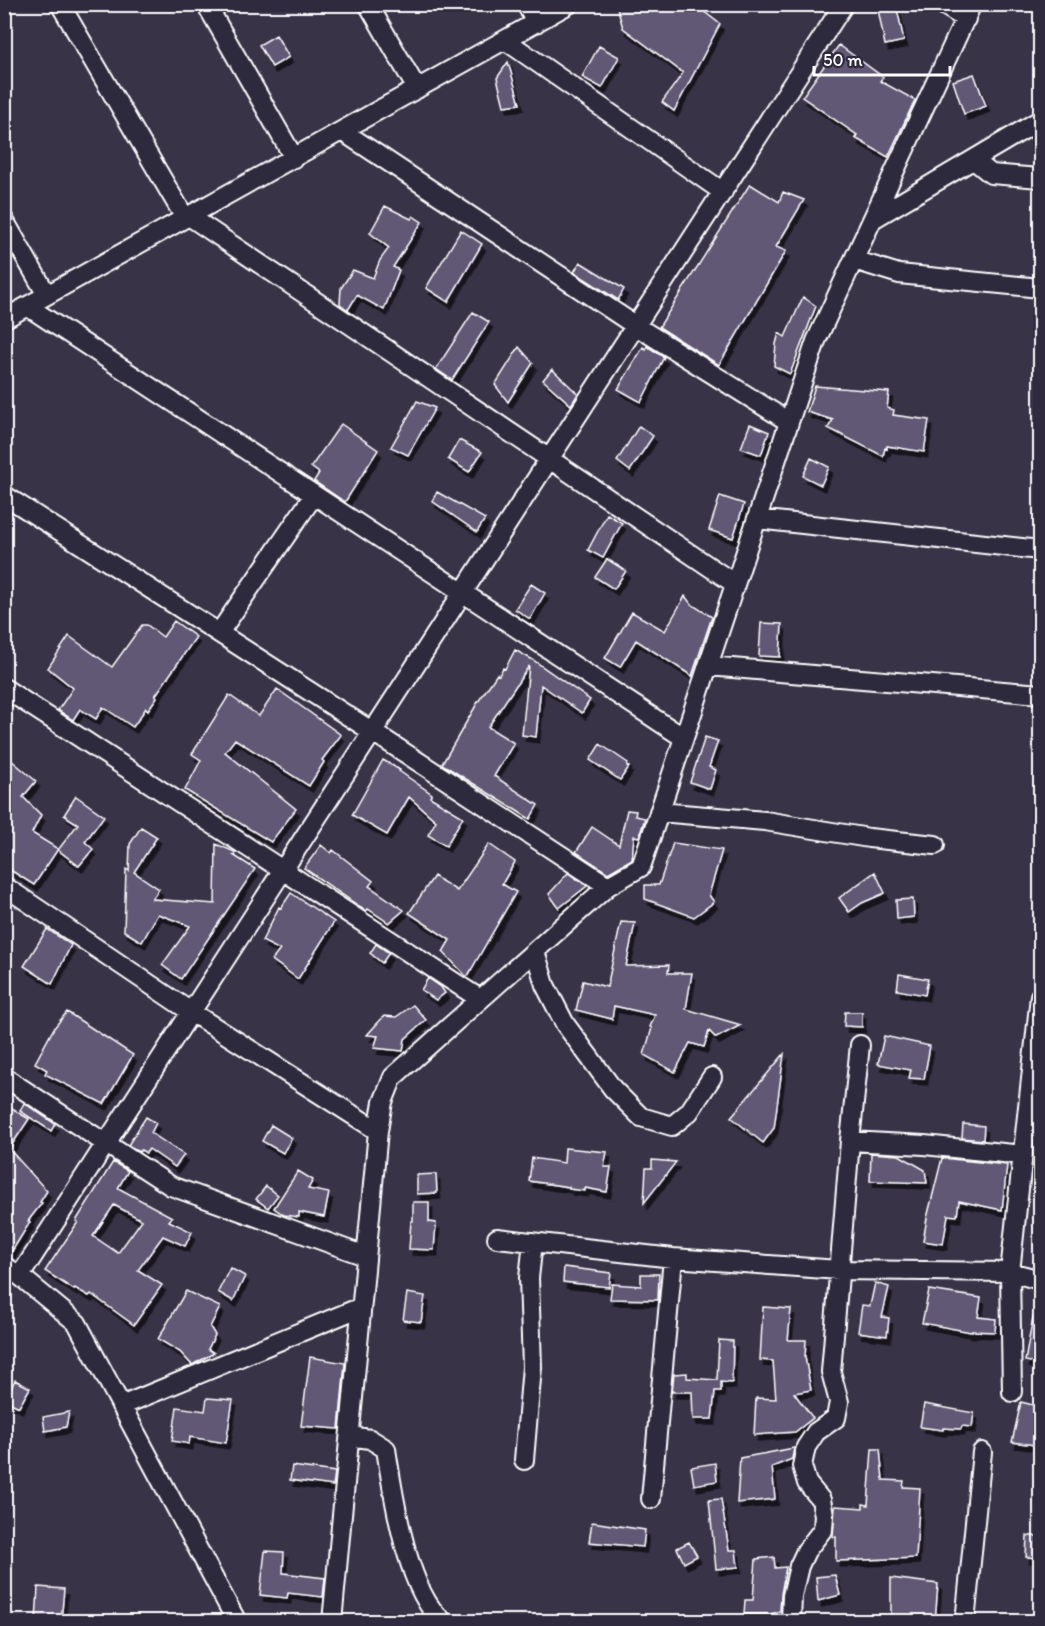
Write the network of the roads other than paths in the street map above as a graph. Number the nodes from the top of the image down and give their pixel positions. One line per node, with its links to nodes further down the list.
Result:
1 (60, 4): 18 (street)
2 (206, 4): 14 (street)
3 (368, 4): 11 (street)
4 (526, 4): 9 (street)
5 (569, 4): 9 (street)
6 (844, 4): 17 (street)
7 (942, 4): 8 (street)
8 (969, 12): 19 (street)
9 (537, 23): 10 (street)
10 (506, 40): 11 (street); 17 (street)
11 (417, 89): 13 (street)
12 (1041, 120): 15 (street)
13 (342, 131): 14 (street); 26 (street)
14 (294, 158): 18 (street)
15 (974, 160): 16 (street); 19 (street)
16 (1041, 178)
17 (723, 192): 26 (street)
18 (187, 217): 23 (street); 28 (street)
19 (873, 219): 21 (street)
20 (4, 220): 23 (street)
21 (854, 260): 22 (street); 27 (street)
22 (1041, 288)
23 (47, 295): 24 (street)
24 (27, 306): 25 (street); 30 (street)
25 (4, 319)
26 (636, 326): 27 (street); 28 (street)
27 (789, 422): 31 (street)
28 (549, 459): 33 (street); 34 (street)
29 (4, 495): 35 (street)
30 (314, 495): 34 (street); 35 (street)
31 (757, 519): 32 (street); 33 (street)
32 (1041, 549)
33 (735, 584): 36 (street)
34 (463, 593): 39 (street); 40 (street)
35 (219, 633): 39 (street)
36 (708, 666): 38 (street); 40 (street)
37 (4, 688): 43 (street)
38 (1041, 694)
39 (373, 732): 43 (street); 45 (street)
40 (684, 738): 41 (street)
41 (659, 813): 42 (street); 45 (street)
42 (935, 845)
43 (283, 870): 47 (street); 49 (street)
44 (4, 886): 49 (street)
45 (608, 886): 46 (street)
46 (535, 951): 47 (street); 52 (street)
47 (480, 999): 53 (street)
48 (1040, 999): 56 (street)
49 (191, 1012): 53 (street); 55 (street)
50 (860, 1045): 54 (street)
51 (4, 1077): 55 (street)
52 (712, 1077)
53 (378, 1131): 59 (street)
54 (850, 1141): 56 (street); 62 (street)
55 (106, 1143): 59 (street); 64 (street)
56 (1023, 1155): 63 (street)
57 (497, 1238): 58 (street)
58 (533, 1242): 60 (street); 71 (street)
59 (365, 1256): 66 (street)
60 (673, 1258): 62 (street); 72 (street)
61 (4, 1266): 64 (street)
62 (839, 1270): 63 (street); 76 (street)
63 (1010, 1272): 65 (street); 67 (street)
64 (20, 1276): 68 (street)
65 (1041, 1280)
66 (361, 1307): 68 (street); 69 (street)
67 (1012, 1392)
68 (121, 1406): 73 (street)
69 (350, 1436): 74 (street); 75 (street)
70 (982, 1452): 77 (street)
71 (524, 1460)
72 (651, 1499)
73 (237, 1622)
74 (332, 1622)
75 (444, 1622)
76 (790, 1622)
77 (965, 1622)

